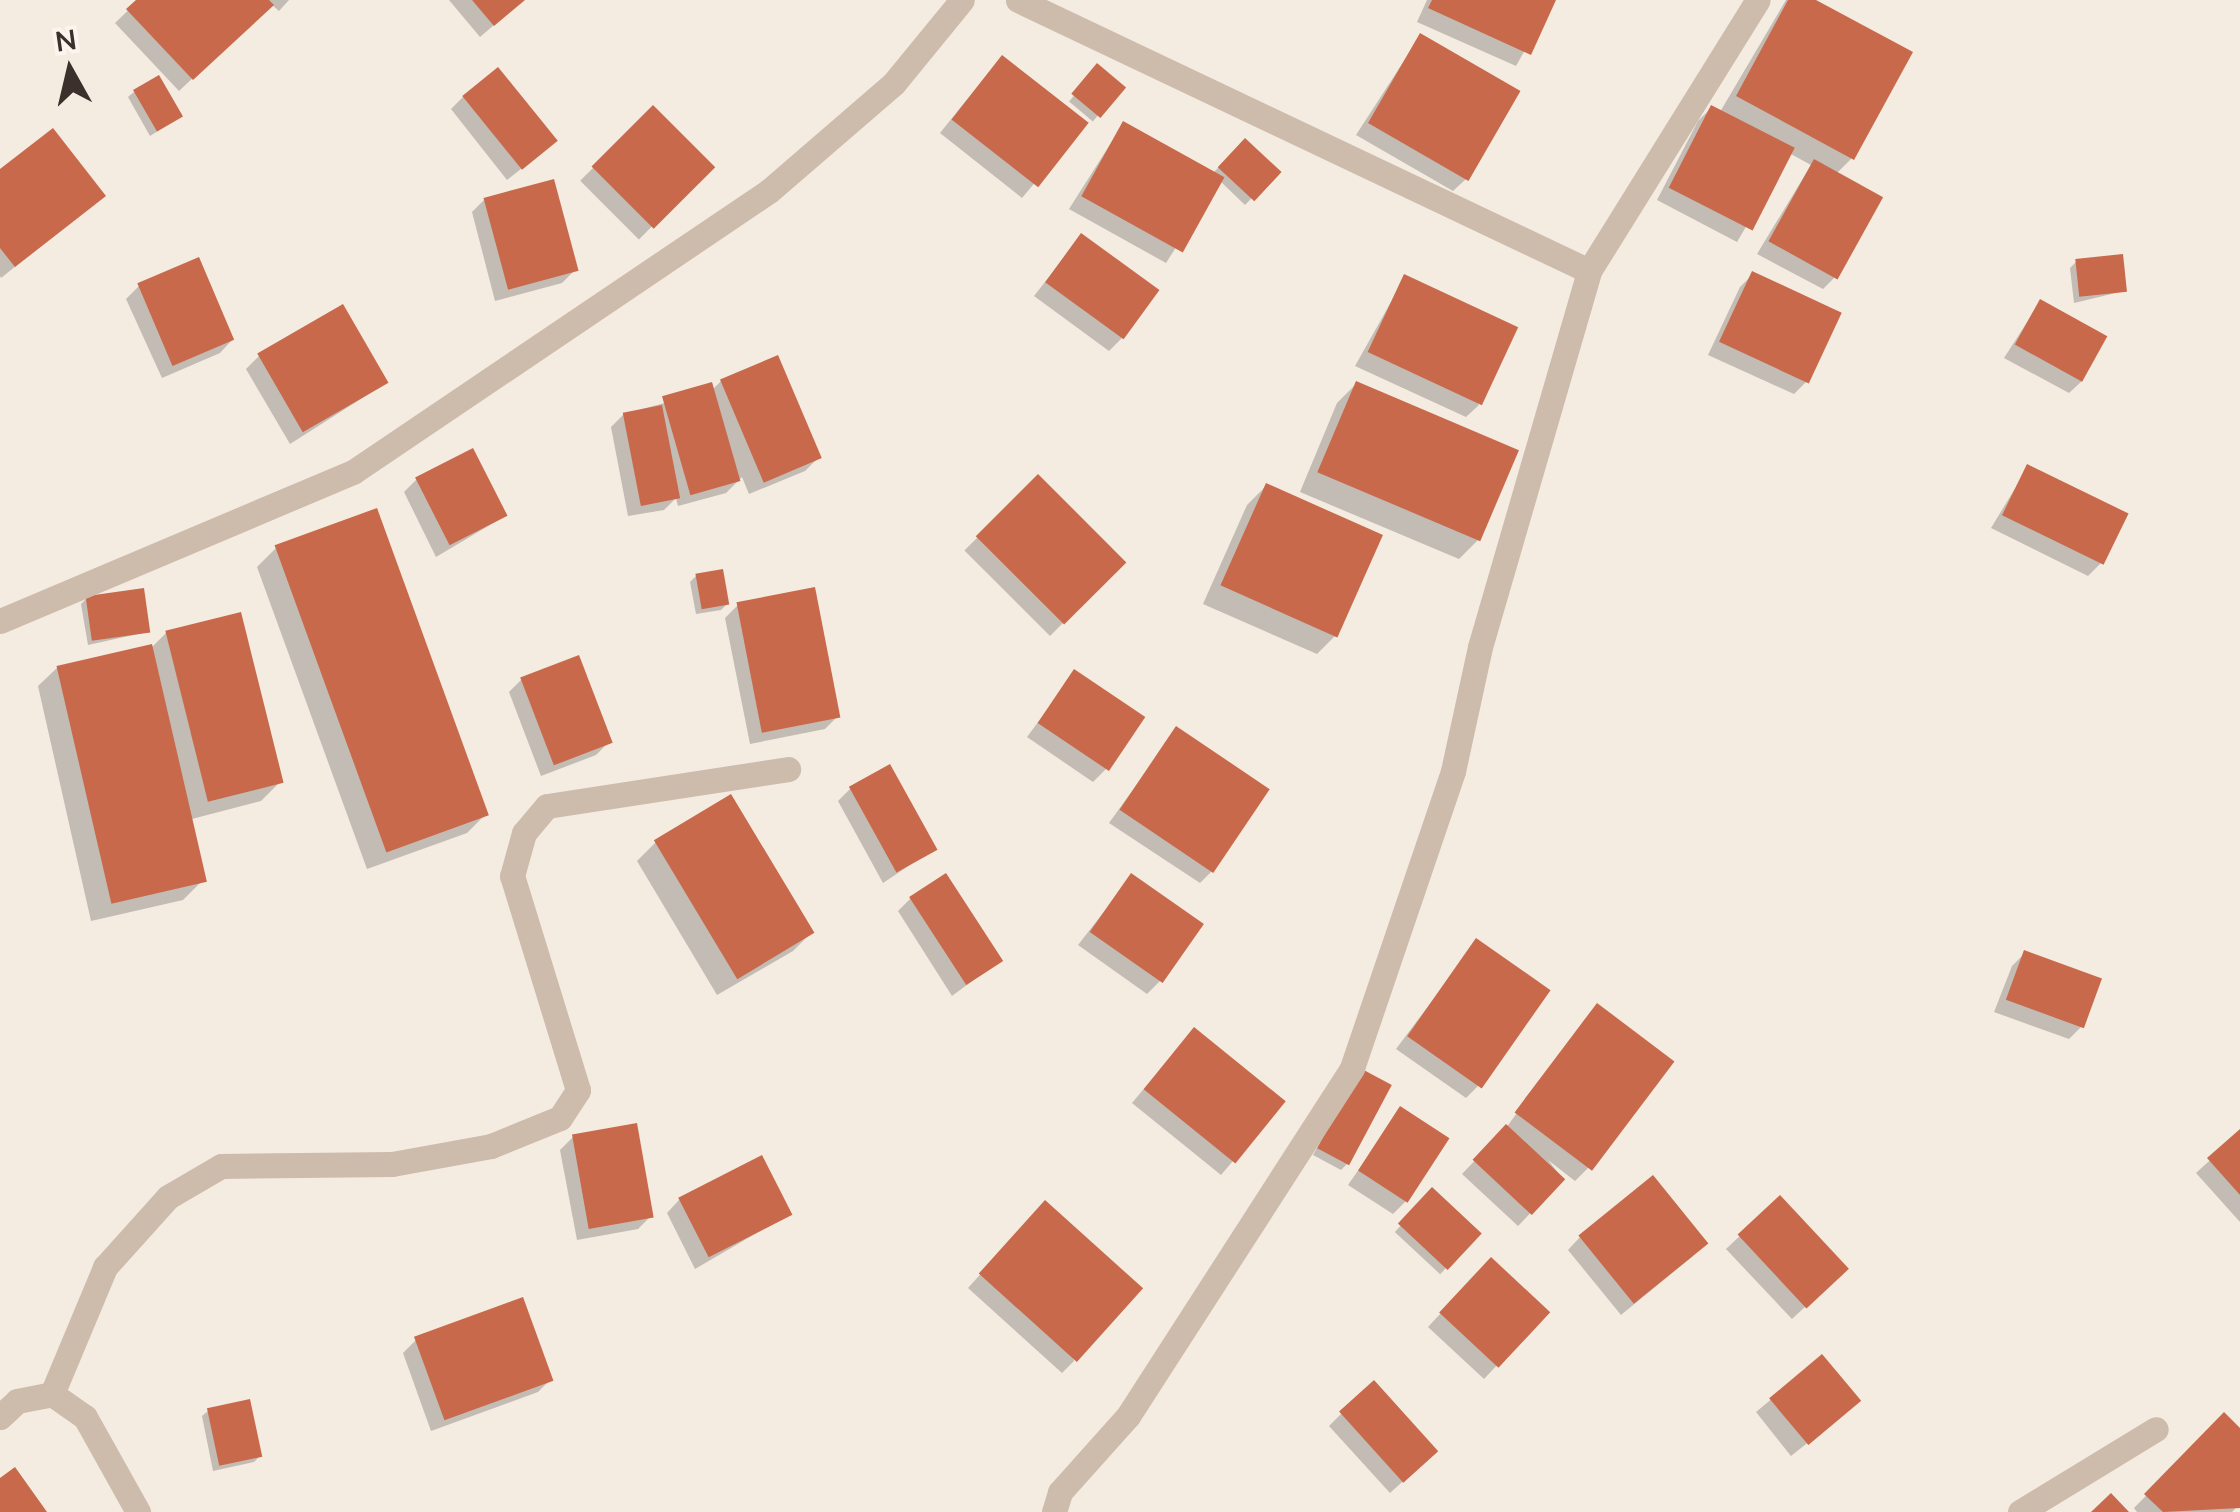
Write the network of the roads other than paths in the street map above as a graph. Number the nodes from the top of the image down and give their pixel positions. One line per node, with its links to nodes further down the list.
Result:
1 (962, 0): 5 (street)
2 (1018, 0): 4 (street)
3 (1758, 0): 4 (street)
4 (1589, 272): 11 (street)
5 (0, 620)
6 (788, 769): 7 (street)
7 (52, 1394): 8 (street); 10 (street)
8 (0, 1417)
9 (2156, 1429): 12 (street)
10 (138, 1512)
11 (1054, 1512)
12 (2020, 1512)

